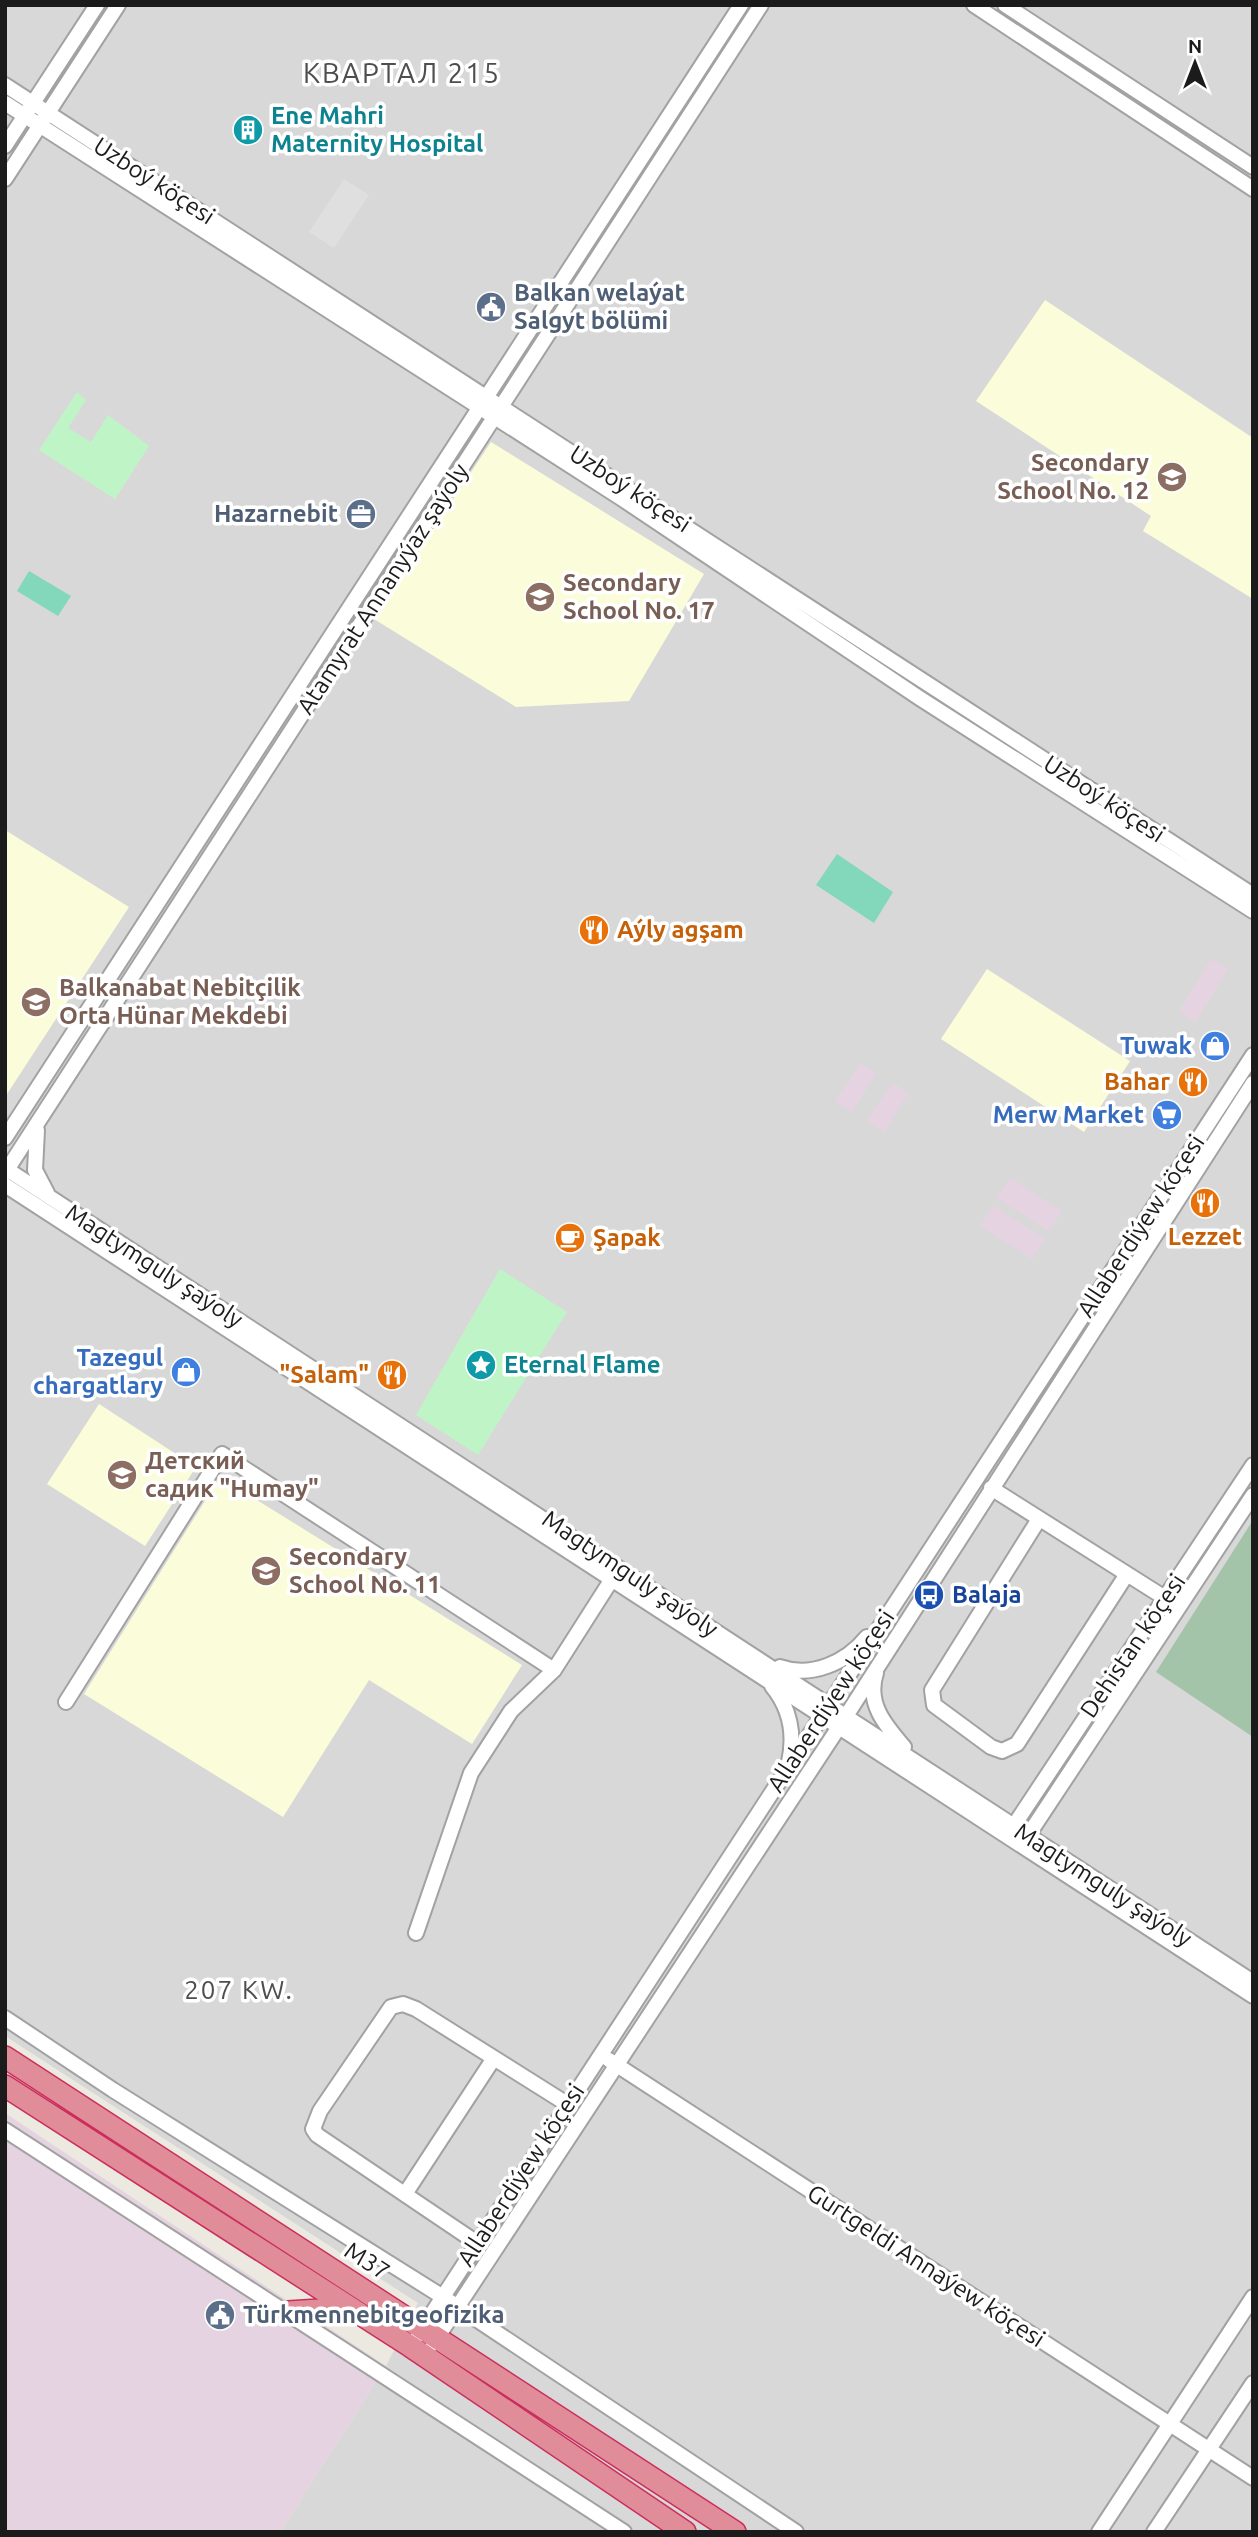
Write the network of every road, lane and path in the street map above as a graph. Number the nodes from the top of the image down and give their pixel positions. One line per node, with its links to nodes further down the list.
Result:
1 (97, 5): 8 (street)
2 (118, 5): 10 (street)
3 (741, 5): 17 (street, Atamyrat Annanyýaz şaýoly)
4 (761, 5): 18 (street, Atamyrat Annanyýaz şaýoly)
5 (974, 5): 16 (street)
6 (1005, 5): 14 (street)
7 (5, 85): 8 (street, Uzboý köçesi)
8 (34, 102): 10 (street, Uzboý köçesi); 11 (street)
9 (5, 103): 11 (street, Uzboý köçesi)
10 (50, 113): 12 (street); 17 (street, Uzboý köçesi)
11 (26, 116): 12 (street, Uzboý köçesi); 13 (street)
12 (42, 126): 15 (street); 17 (street, Uzboý köçesi)
13 (5, 146)
14 (1253, 167)
15 (5, 178)
16 (1253, 189)
17 (484, 402): 18 (street, Uzboý köçesi); 23 (street, Atamyrat Annanyýaz şaýoly)
18 (498, 411): 19 (street, Uzboý köçesi); 20 (street, Uzboý köçesi); 24 (street, Atamyrat Annanyýaz şaýoly)
19 (1253, 895)
20 (1253, 911)
21 (1253, 1055): 37 (street, Allaberdiýew köçesi)
22 (1253, 1083): 31 (street, Allaberdiýew köçesi)
23 (25, 1107): 25 (street); 26 (street, Atamyrat Annanyýaz şaýoly)
24 (40, 1121): 27 (street, Atamyrat Annanyýaz şaýoly); 29 (street)
25 (5, 1125)
26 (5, 1138)
27 (6, 1170): 29 (street, Magtymguly şaýoly)
28 (5, 1185): 35 (street, Magtymguly şaýoly)
29 (50, 1197): 38 (street, Magtymguly şaýoly)
30 (1253, 1465): 36 (street, Dehistan köçesi)
31 (991, 1488): 33 (street); 39 (street, Allaberdiýew köçesi)
32 (1253, 1494): 49 (street, Dehistan köçesi)
33 (1039, 1519): 34 (street); 34 (street)
34 (1127, 1574): 36 (street)
35 (612, 1579): 40 (street); 41 (street, Magtymguly şaýoly)
36 (1165, 1598): 48 (street, Dehistan köçesi)
37 (890, 1609): 38 (street); 43 (street, Allaberdiýew köçesi)
38 (759, 1661): 43 (street, Magtymguly şaýoly)
39 (878, 1665): 45 (street, Allaberdiýew köçesi); 46 (street)
40 (554, 1670): 42 (street); 50 (street)
41 (766, 1680): 44 (street, Magtymguly şaýoly); 47 (street)
42 (66, 1702)
43 (830, 1704): 44 (street, Allaberdiýew köçesi); 45 (street, Magtymguly şaýoly)
44 (822, 1717): 45 (street, Magtymguly şaýoly); 47 (street, Allaberdiýew köçesi)
45 (842, 1721): 46 (street, Magtymguly şaýoly); 52 (street, Magtymguly şaýoly); 57 (street, Allaberdiýew köçesi)
46 (925, 1767): 48 (street, Magtymguly şaýoly)
47 (787, 1769): 54 (street, Allaberdiýew köçesi)
48 (1013, 1827): 49 (street, Magtymguly şaýoly)
49 (1027, 1837): 51 (street, Magtymguly şaýoly)
50 (416, 1933)
51 (1253, 1982)
52 (1253, 1996)
53 (5, 2018): 63 (street)
54 (599, 2054): 57 (street, Gurtgeldi Annaýew köçesi); 59 (street, Allaberdiýew köçesi)
55 (5, 2057): 68 (highway, M37 / M37)
56 (494, 2058): 59 (street); 61 (street); 61 (street)
57 (616, 2065): 65 (street, Allaberdiýew köçesi); 71 (street, Gurtgeldi Annaýew köçesi)
58 (5, 2086): 66 (highway, M37 / M37)
59 (567, 2104): 62 (street, Allaberdiýew köçesi)
60 (5, 2130): 67 (street)
61 (405, 2194): 62 (street)
62 (477, 2243): 63 (street, Allaberdiýew köçesi)
63 (443, 2297): 65 (street); 68 (street, Allaberdiýew köçesi)
64 (1253, 2297): 71 (street)
65 (456, 2306): 68 (street, Allaberdiýew köçesi); 77 (street)
66 (351, 2308): 67 (highway); 69 (highway, M37 / M37)
67 (288, 2312): 74 (street)
68 (430, 2333): 69 (street, Allaberdiýew köçesi); 76 (highway, M37 / M37)
69 (417, 2352): 75 (highway, M37 / M37)
70 (1253, 2384): 72 (street)
71 (1170, 2423): 72 (street, Gurtgeldi Annaýew köçesi); 78 (street)
72 (1210, 2449): 73 (street, Gurtgeldi Annaýew köçesi); 79 (street)
73 (1253, 2478)
74 (624, 2532)
75 (685, 2532)
76 (735, 2532)
77 (796, 2532)
78 (1099, 2532)
79 (1154, 2532)

